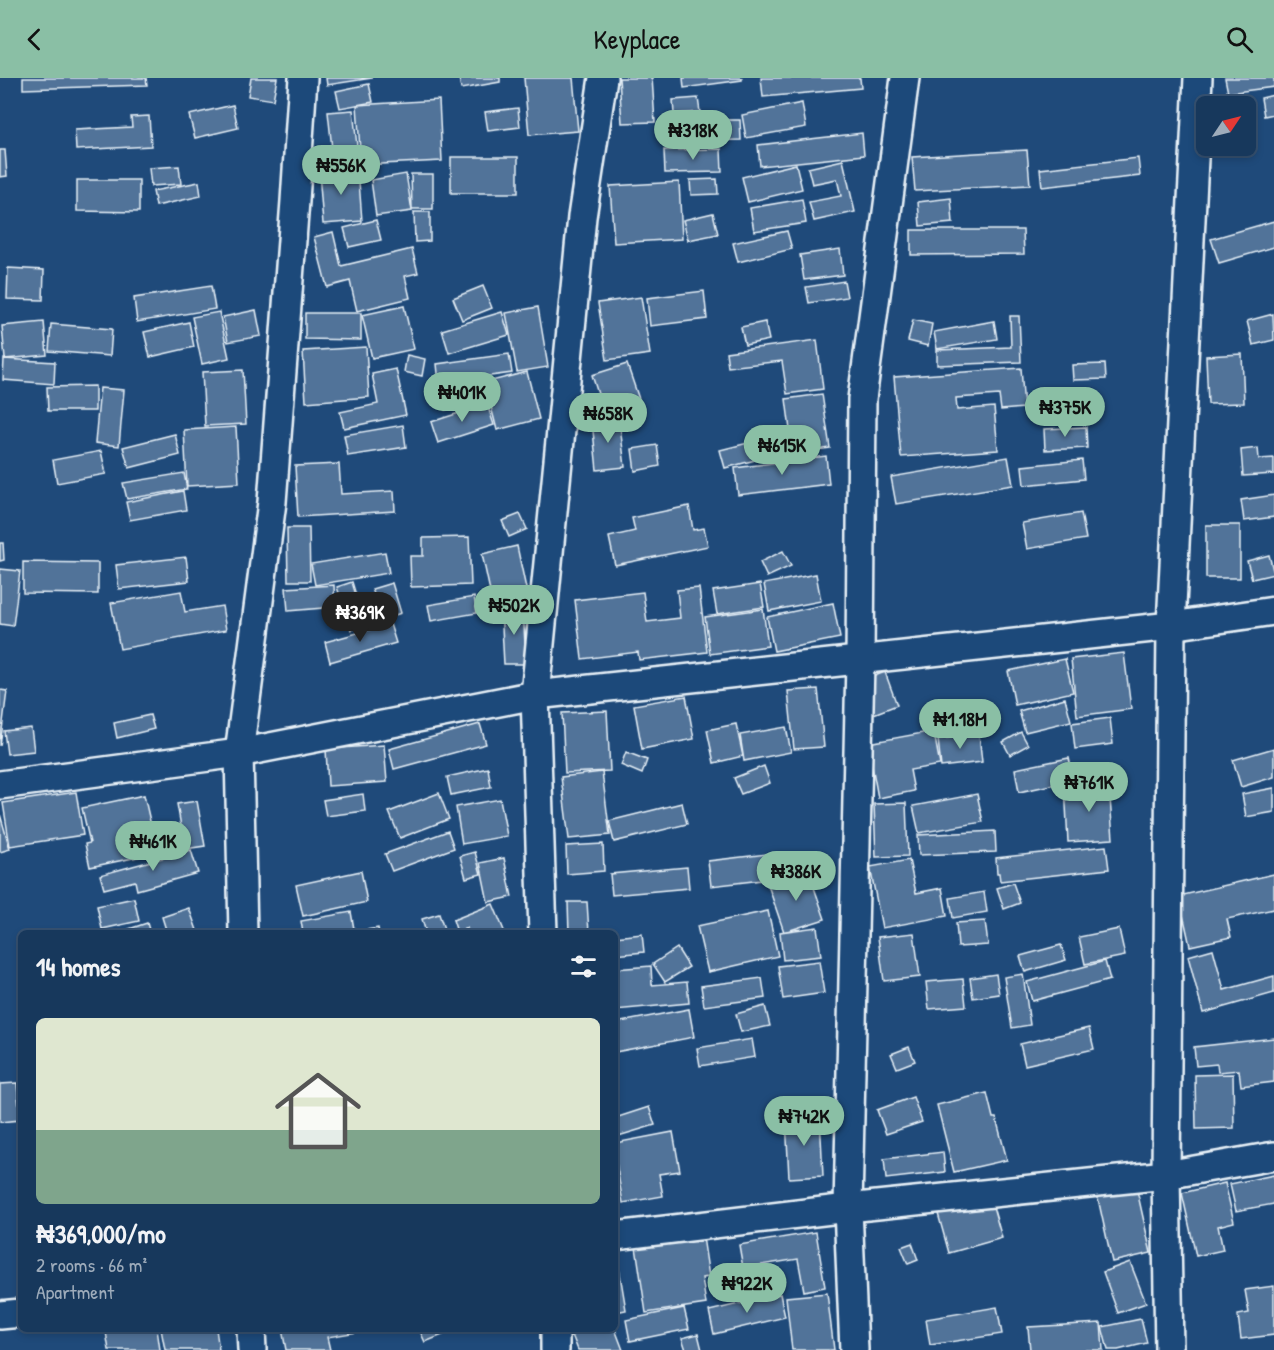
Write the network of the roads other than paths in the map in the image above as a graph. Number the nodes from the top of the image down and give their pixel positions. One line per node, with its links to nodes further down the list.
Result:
1 (303, 78): 9 (street)
2 (603, 78): 8 (street)
3 (905, 78): 7 (street)
4 (1198, 78): 6 (street)
5 (1274, 611): 6 (street)
6 (1171, 627): 7 (street); 14 (street)
7 (860, 661): 8 (street); 15 (street)
8 (534, 695): 9 (street); 12 (street)
9 (240, 753): 10 (street); 11 (street)
10 (0, 785)
11 (243, 930)
12 (543, 930)
13 (1274, 1156): 14 (street)
14 (1166, 1175): 15 (street); 24 (street)
15 (849, 1208): 16 (street); 23 (street)
16 (618, 1236)
17 (18, 1313): 18 (street)
18 (0, 1315)
19 (251, 1332): 21 (street)
20 (555, 1332): 22 (street)
21 (252, 1350)
22 (555, 1350)
23 (854, 1350)
24 (1169, 1350)

